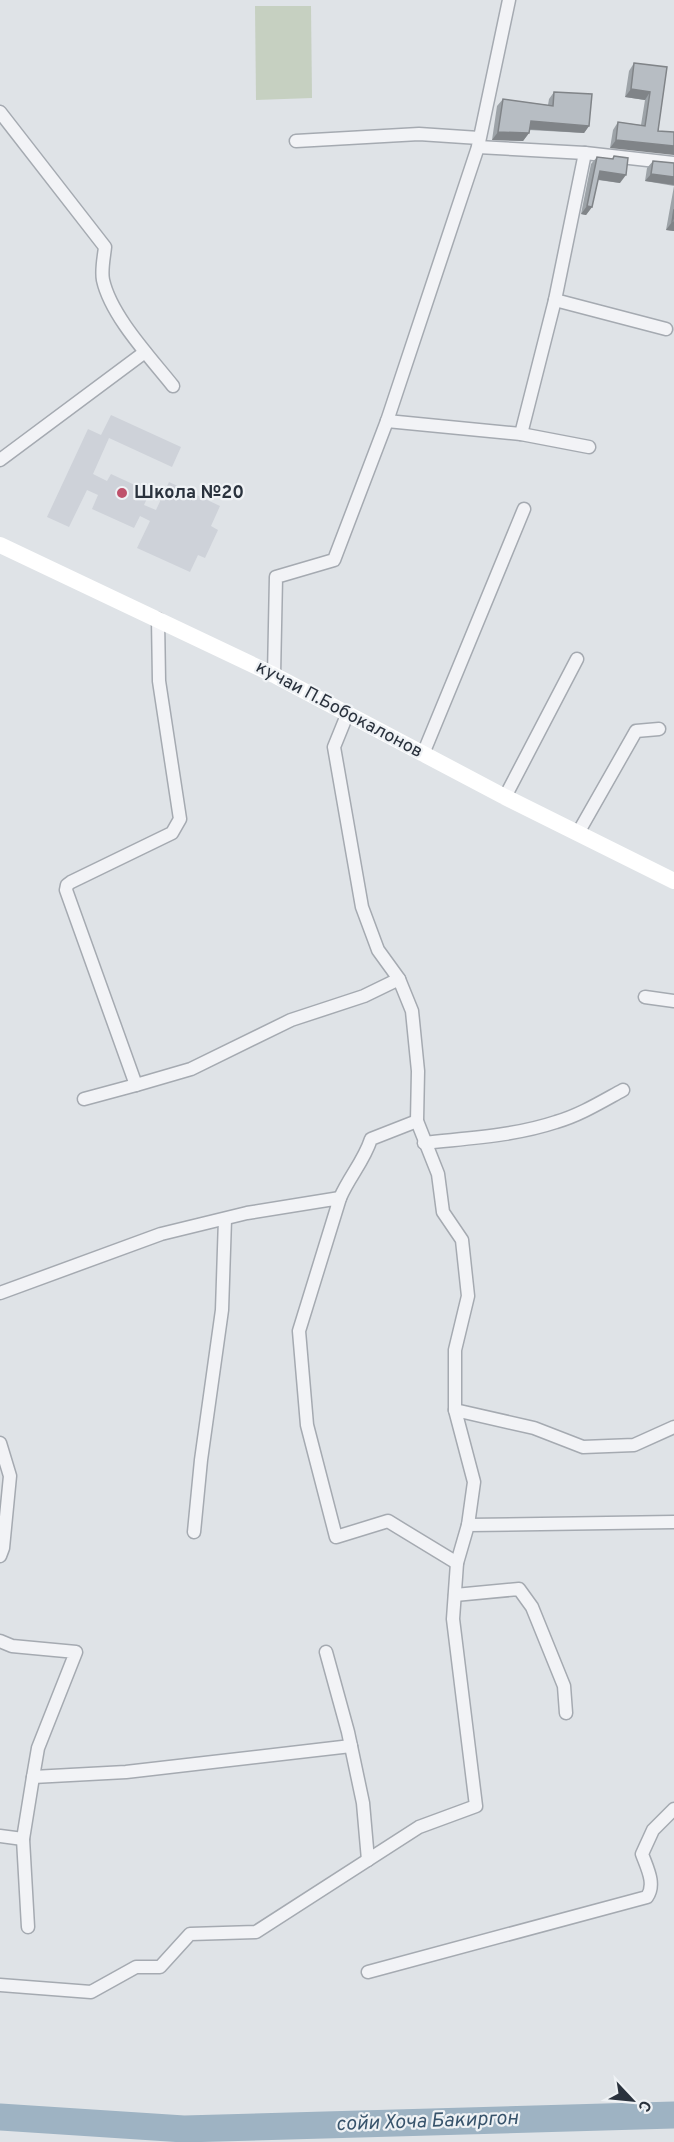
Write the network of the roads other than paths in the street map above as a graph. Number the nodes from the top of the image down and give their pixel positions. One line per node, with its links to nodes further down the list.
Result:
1 (509, 0): 4 (street)
2 (0, 112): 9 (street)
3 (296, 141): 4 (street)
4 (478, 142): 5 (street); 11 (street)
5 (585, 153): 6 (street); 7 (street)
6 (674, 163)
7 (555, 300): 8 (street); 12 (street)
8 (666, 329)
9 (145, 352): 10 (street); 14 (street)
10 (173, 386)
11 (387, 421): 12 (street); 19 (street)
12 (521, 434): 13 (street)
13 (589, 447)
14 (0, 460)
15 (524, 510): 22 (street)
16 (0, 545): 17 (main road, кучаи П.Бобокалонов)
17 (158, 620): 19 (main road, кучаи П.Бобокалонов); 29 (street)
18 (578, 658): 23 (street)
19 (274, 675): 20 (main road, кучаи П.Бобокалонов)
20 (347, 715): 22 (main road, кучаи П.Бобокалонов); 26 (street)
21 (659, 729): 24 (street)
22 (423, 754): 23 (main road, кучаи П.Бобокалонов)
23 (506, 797): 24 (main road, кучаи П.Бобокалонов)
24 (578, 832): 25 (main road, кучаи П.Бобокалонов)
25 (674, 881)
26 (399, 979): 29 (street); 32 (street)
27 (645, 997): 28 (street)
28 (674, 1001)
29 (136, 1085): 31 (street)
30 (623, 1090): 33 (street)
31 (84, 1099)
32 (417, 1121): 33 (street); 34 (street)
33 (424, 1143): 37 (street)
34 (340, 1198): 35 (street); 44 (street)
35 (225, 1219): 36 (street); 42 (street)
36 (0, 1293)
37 (454, 1410): 38 (street); 41 (street)
38 (674, 1427)
39 (0, 1443): 43 (street)
40 (674, 1522): 41 (street)
41 (468, 1525): 44 (street)
42 (194, 1532)
43 (0, 1556)
44 (457, 1563): 45 (street)
45 (455, 1595): 48 (street); 54 (street)
46 (0, 1641): 50 (street)
47 (326, 1652): 49 (street)
48 (566, 1713)
49 (351, 1746): 50 (street); 54 (street)
50 (33, 1778): 53 (street)
51 (674, 1809): 56 (street)
52 (0, 1836): 53 (street)
53 (23, 1839): 55 (street)
54 (368, 1860): 57 (street)
55 (28, 1927)
56 (368, 1972)
57 (0, 1985)

